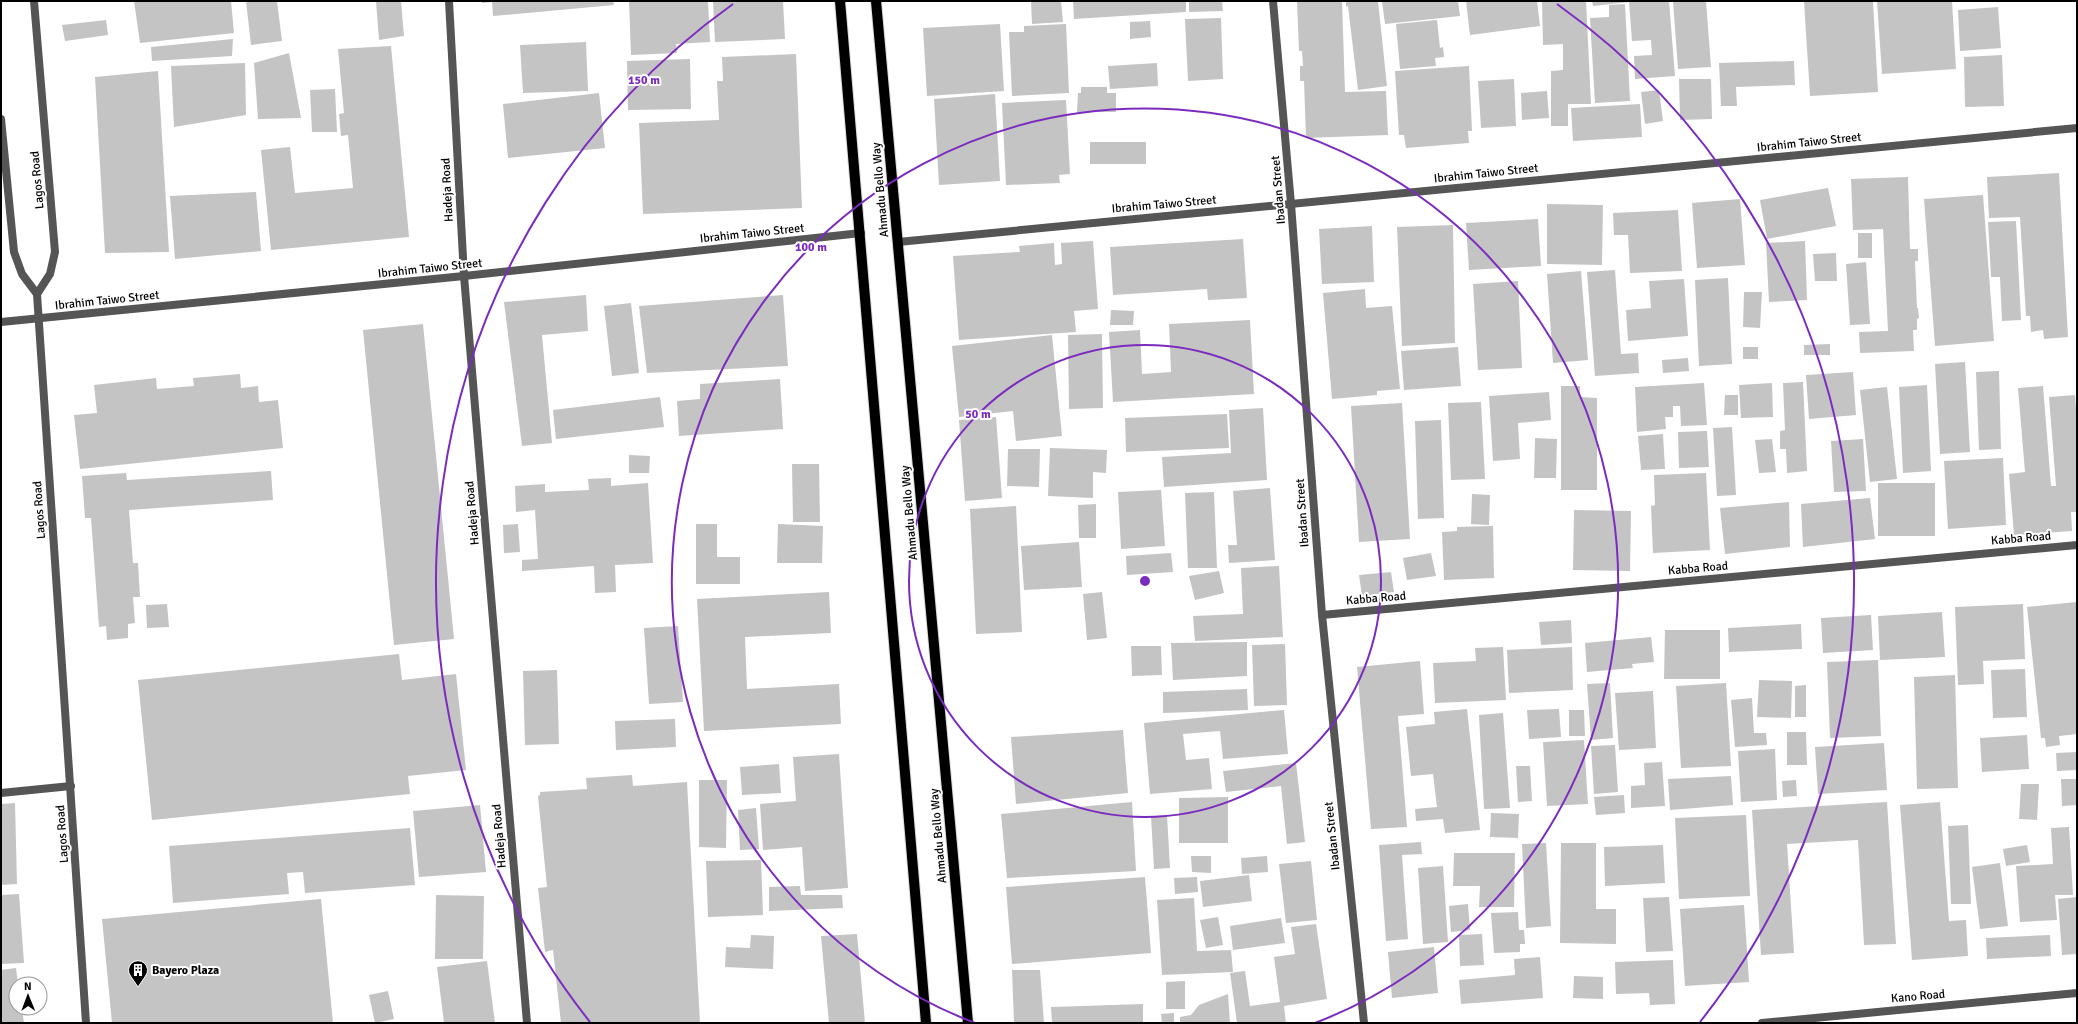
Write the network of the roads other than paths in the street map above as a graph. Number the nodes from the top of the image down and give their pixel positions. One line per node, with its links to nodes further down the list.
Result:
1 (34, 1): 12 (street, Lagos Road)
2 (449, 1): 11 (street, Hadeja Road)
3 (840, 1): 9 (main road, Ahmadu Bello Way)
4 (876, 1): 10 (main road, Ahmadu Bello Way)
5 (1273, 1): 8 (street, Ibadan Street)
6 (1, 119): 12 (street)
7 (2077, 128): 8 (street, Ibrahim Taiwo Street)
8 (1291, 204): 10 (street, Ibrahim Taiwo Street); 16 (street, Ibadan Street)
9 (860, 233): 11 (street, Ibrahim Taiwo Street); 22 (main road, Ahmadu Bello Way)
10 (898, 242): 23 (main road, Ahmadu Bello Way)
11 (464, 276): 13 (street, Ibrahim Taiwo Street); 21 (street, Hadeja Road)
12 (37, 294): 13 (street, Lagos Road)
13 (38, 319): 14 (street, Ibrahim Taiwo Street); 17 (street, Lagos Road)
14 (1, 322)
15 (2077, 545): 16 (street, Kabba Road)
16 (1322, 615): 24 (street, Ibadan Street)
17 (70, 786): 18 (street); 20 (street, Lagos Road)
18 (1, 793)
19 (2077, 993): 25 (street, Kano Road)
20 (86, 1023)
21 (527, 1023)
22 (926, 1023)
23 (968, 1023)
24 (1364, 1023)
25 (1762, 1023)

